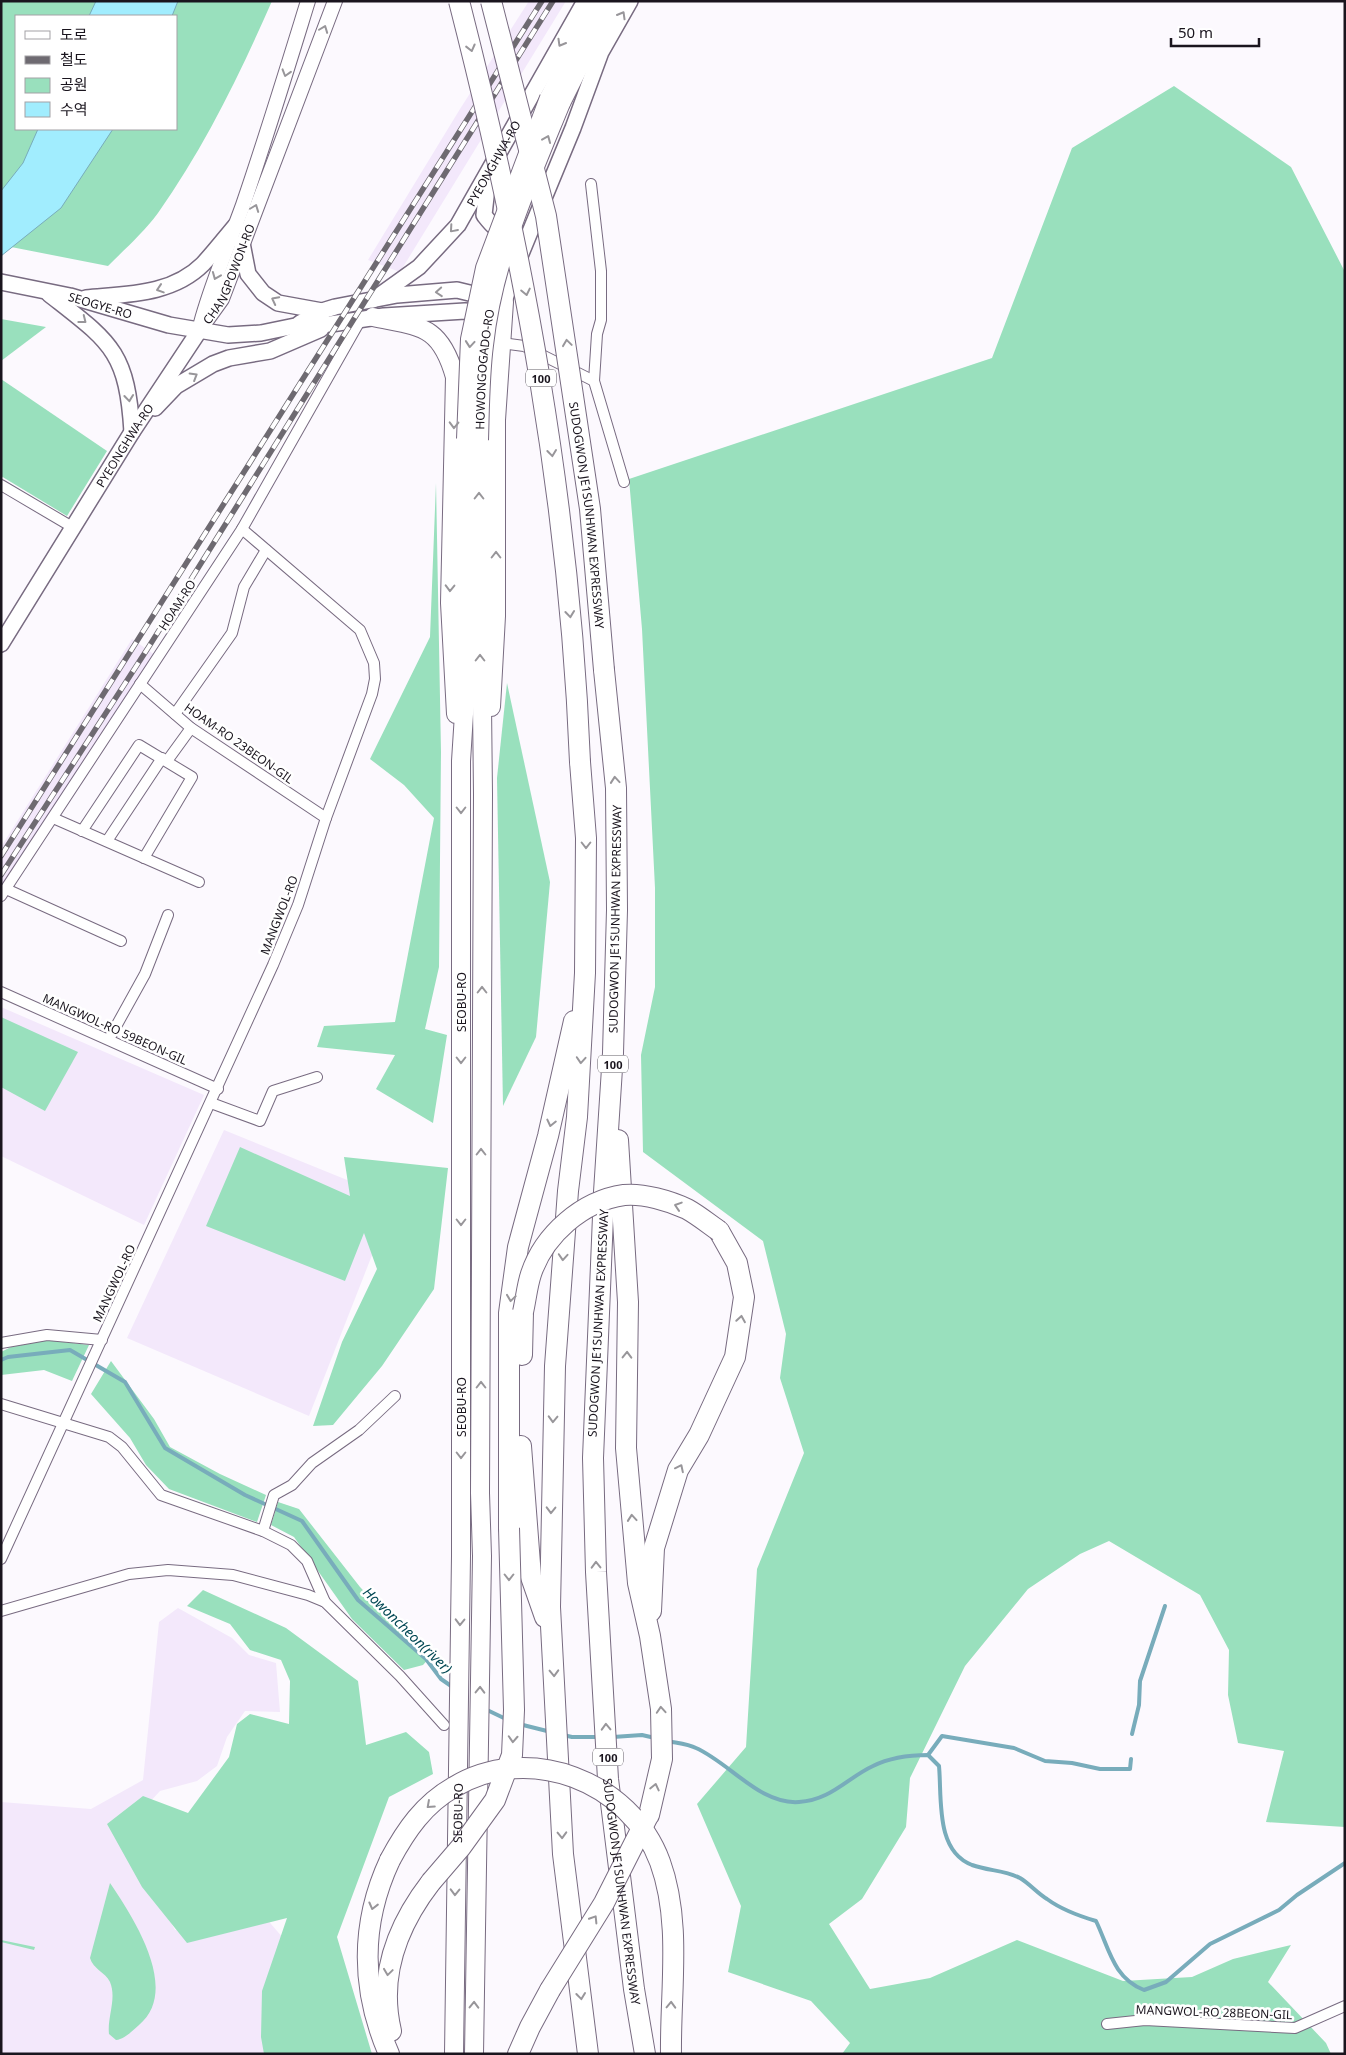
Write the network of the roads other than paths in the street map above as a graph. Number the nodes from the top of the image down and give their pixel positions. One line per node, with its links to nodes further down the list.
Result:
1 (308, 1): 13 (street, CHANGPOWON-RO, one-way to 13)
2 (335, 1): 14 (street, CHANGPOWON-RO, one-way to 2)
3 (459, 1): 53 (highway, 100, one-way to 53, bridge)
4 (491, 1): 56 (highway, SUDOGWON JE1SUNHWAN EXPRESSWAY / 100, one-way to 4, bridge)
5 (586, 1): 10 (main road, PYEONGHWA-RO, one-way to 10)
6 (601, 1): 9 (highway, HOWONGOGADO-RO)
7 (616, 1): 9 (highway, HOWONGOGADO-RO)
8 (630, 1): 12 (main road, one-way to 8)
9 (555, 101): 31 (highway, HOWONGOGADO-RO, bridge)
10 (490, 168): 12 (main road); 21 (main road, PYEONGHWA-RO, one-way to 21)
11 (591, 184): 28 (street)
12 (548, 188): 19 (main road)
13 (236, 225): 18 (main road, one-way to 18); 25 (street, CHANGPOWON-RO, one-way to 25)
14 (242, 242): 20 (main road, one-way to 14); 25 (street, CHANGPOWON-RO)
15 (1, 282): 16 (main road, SEOGYE-RO)
16 (45, 290): 18 (main road, SEOGYE-RO); 30 (main road, one-way to 30)
17 (397, 295): 19 (main road, PYEONGHWA-RO, one-way to 17); 21 (main road, PYEONGHWA-RO); 22 (main road)
18 (74, 297): 25 (main road, SEOGYE-RO)
19 (504, 302): 22 (main road, PYEONGHWA-RO); 26 (highway)
20 (322, 311): 21 (main road, PYEONGHWA-RO); 24 (main road, PYEONGHWA-RO)
21 (369, 312): 22 (main road, PYEONGHWA-RO); 23 (main road, PYEONGHWA-RO); 27 (highway); 35 (street, HOAM-RO)
22 (394, 315)
23 (331, 324): 24 (main road, PYEONGHWA-RO); 30 (main road, one-way to 23)
24 (295, 326): 25 (main road, PYEONGHWA-RO)
25 (199, 331): 30 (main road, PYEONGHWA-RO)
26 (501, 343): 28 (street); 29 (highway)
27 (455, 377): 29 (highway); 42 (highway, one-way to 42)
28 (594, 381): 32 (street)
29 (498, 384): 43 (highway, one-way to 29)
30 (132, 432): 34 (main road, PYEONGHWA-RO)
31 (473, 440): 42 (highway, HOWONGOGADO-RO); 43 (highway, HOWONGOGADO-RO, one-way to 31)
32 (624, 482)
33 (1, 485): 34 (street)
34 (74, 528): 37 (main road, PYEONGHWA-RO)
35 (242, 529): 36 (street, MANGWOL-RO); 38 (street, HOAM-RO)
36 (266, 550): 39 (street); 45 (street, MANGWOL-RO)
37 (1, 644)
38 (140, 684): 39 (street, HOAM-RO 23BEON-GIL); 44 (street, HOAM-RO)
39 (175, 714): 40 (street, HOAM-RO 23BEON-GIL)
40 (191, 728): 41 (street); 45 (street, HOAM-RO 23BEON-GIL)
41 (165, 759): 46 (street); 47 (street); 48 (street)
42 (461, 761): 77 (highway, SEOBU-RO, one-way to 77)
43 (482, 794): 78 (highway, SEOBU-RO, one-way to 43)
44 (53, 818): 46 (street); 50 (street, HOAM-RO)
45 (326, 818): 58 (street, MANGWOL-RO)
46 (82, 831): 47 (street)
47 (107, 841): 48 (street)
48 (144, 858): 49 (street)
49 (200, 882)
50 (4, 892): 52 (street)
51 (168, 916): 55 (street)
52 (121, 941)
53 (585, 973): 71 (highway, 100, one-way to 71); 76 (highway, one-way to 76, bridge)
54 (1, 992): 55 (street, MANGWOL-RO 59BEON-GIL)
55 (109, 1039): 58 (street, MANGWOL-RO 59BEON-GIL)
56 (613, 1053): 68 (highway, one-way to 56); 81 (highway, SUDOGWON JE1SUNHWAN EXPRESSWAY / 100, one-way to 56, bridge)
57 (317, 1077): 59 (street)
58 (218, 1089): 59 (street, MANGWOL-RO)
59 (211, 1103): 60 (street, MANGWOL-RO)
60 (102, 1340): 61 (street); 64 (street, MANGWOL-RO)
61 (1, 1343)
62 (395, 1396): 65 (street)
63 (1, 1404): 64 (street)
64 (64, 1425): 65 (street); 66 (street)
65 (263, 1531): 69 (street)
66 (5, 1541): 67 (street)
67 (1, 1559)
68 (647, 1600): 71 (highway, one-way to 71, bridge); 79 (highway, one-way to 68, bridge)
69 (325, 1602): 70 (street); 72 (street)
70 (1, 1611)
71 (553, 1642): 80 (highway, 100, one-way to 80, bridge)
72 (444, 1725)
73 (1345, 2006): 74 (street, MANGWOL-RO 28BEON-GIL)
74 (1107, 2024)
75 (389, 2054): 82 (highway, one-way to 75, bridge)
76 (397, 2054)
77 (454, 2054)
78 (474, 2054)
79 (518, 2054)
80 (588, 2054)
81 (645, 2054)
82 (671, 2054)

